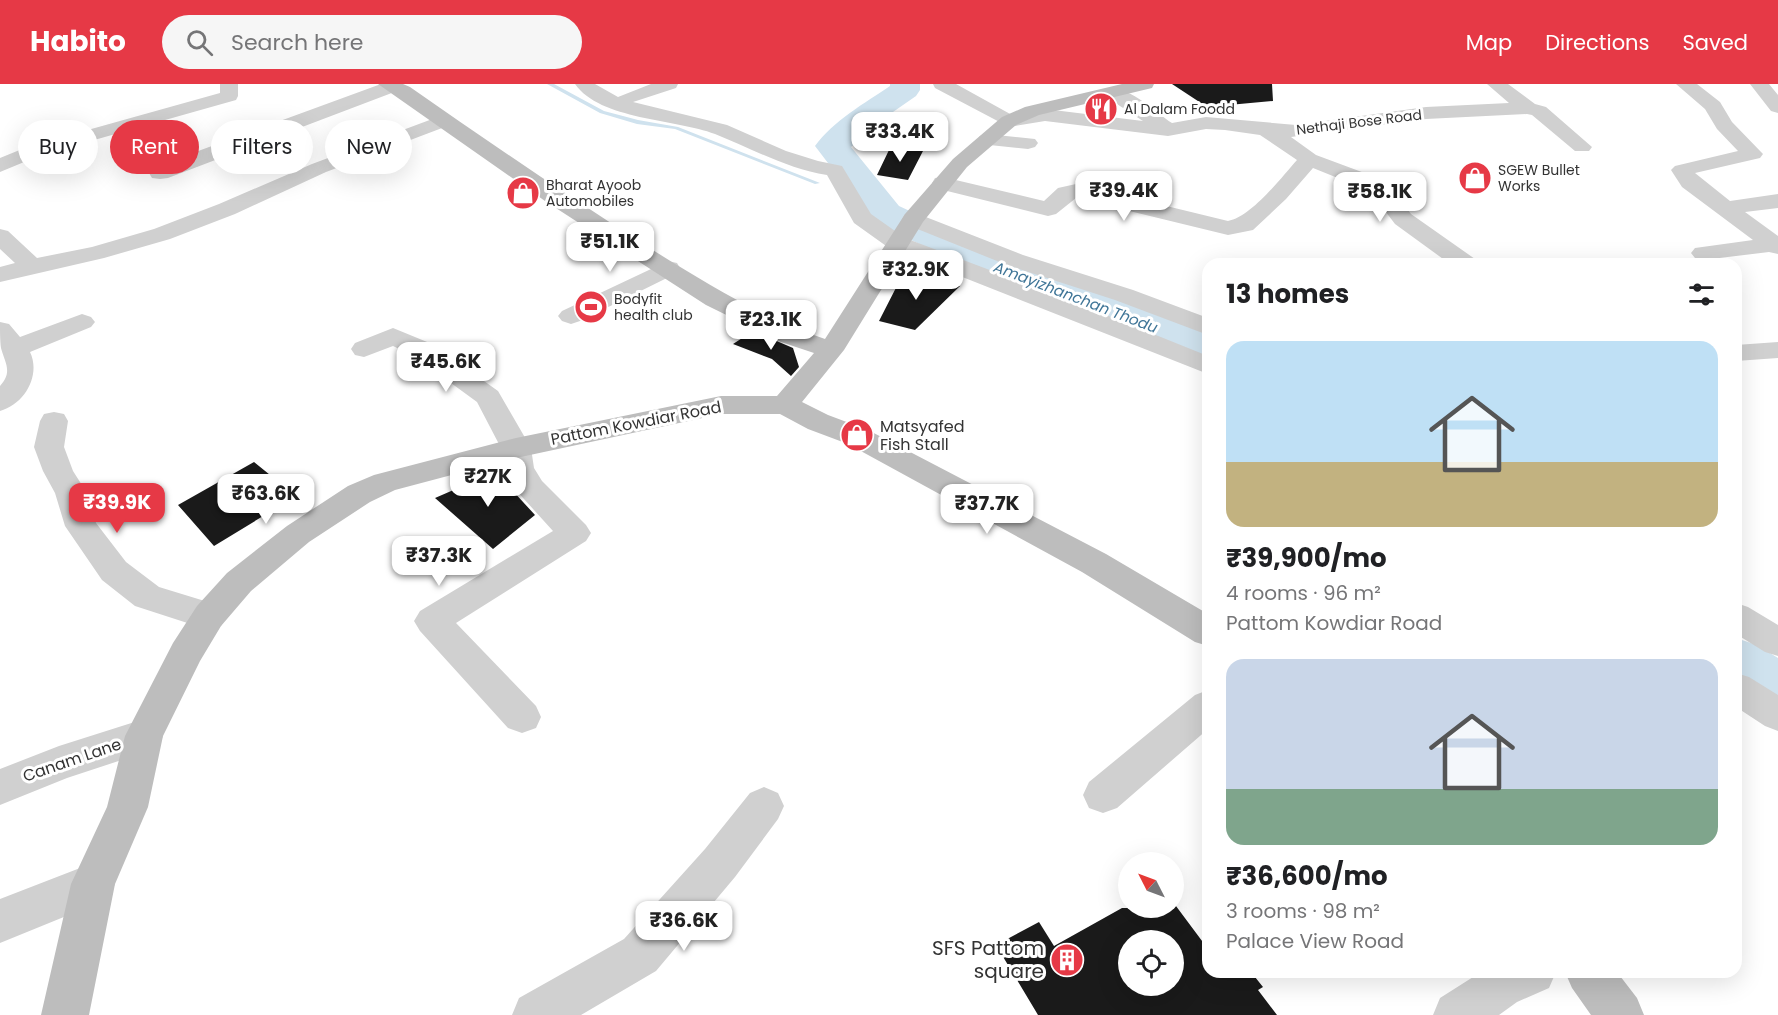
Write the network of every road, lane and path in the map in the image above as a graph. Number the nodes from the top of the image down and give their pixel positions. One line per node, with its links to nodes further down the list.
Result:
1 (229, 84): 23 (street)
2 (584, 84): 11 (street)
3 (669, 84): 11 (street)
4 (942, 84): 15 (street)
5 (1145, 84): 10 (main road)
6 (1496, 84): 13 (street)
7 (1685, 84): 26 (street)
8 (1759, 84): 12 (street)
9 (389, 85): 14 (main road); 21 (street)
10 (1112, 93): 15 (main road); 16 (street)
11 (620, 105): 29 (street)
12 (1778, 107)
13 (1528, 108): 17 (street, Nethaji Bose Road); 20 (street)
14 (443, 121): 33 (street); 34 (main road)
15 (1009, 121): 16 (street, Nethaji Bose Road); 18 (main road)
16 (1168, 130): 17 (street, Nethaji Bose Road)
17 (1267, 130): 22 (street)
18 (987, 140): 19 (street); 24 (main road)
19 (1028, 143)
20 (1582, 147)
21 (199, 158)
22 (1309, 159): 24 (street); 32 (street)
23 (0, 166)
24 (943, 183): 27 (main road)
25 (1778, 201): 26 (street)
26 (1725, 208): 30 (street)
27 (913, 219): 29 (main road); 38 (street)
28 (0, 237): 33 (street)
29 (897, 243): 41 (main road); 44 (street)
30 (1775, 246): 31 (street)
31 (1703, 253)
32 (1458, 258)
33 (32, 266): 35 (street)
34 (668, 268): 36 (street); 41 (main road)
35 (0, 274)
36 (571, 316)
37 (82, 322): 39 (street)
38 (1202, 325)
39 (8, 339): 45 (street)
40 (364, 349): 48 (street)
41 (831, 350): 46 (main road)
42 (1778, 350): 43 (street)
43 (1742, 353)
44 (1202, 364)
45 (0, 402)
46 (785, 405): 48 (main road, Pattom Kowdiar Road); 51 (main road)
47 (54, 421): 49 (street)
48 (516, 448): 49 (main road, Pattom Kowdiar Road); 56 (street)
49 (209, 616): 57 (main road, Pattom Kowdiar Road)
50 (1742, 621): 52 (street)
51 (1202, 628)
52 (1778, 642)
53 (1742, 692): 55 (street)
54 (1202, 711): 59 (street)
55 (1778, 715)
56 (522, 717)
57 (144, 736): 58 (street, Canam Lane); 61 (main road, Pattom Kowdiar Road)
58 (0, 787)
59 (1103, 795)
60 (764, 806): 66 (street)
61 (93, 884): 62 (street); 65 (main road, Pattom Kowdiar Road)
62 (0, 921)
63 (1519, 978): 67 (street)
64 (1592, 978): 68 (main road)
65 (65, 1015)
66 (536, 1015)
67 (1457, 1015)
68 (1620, 1015)

